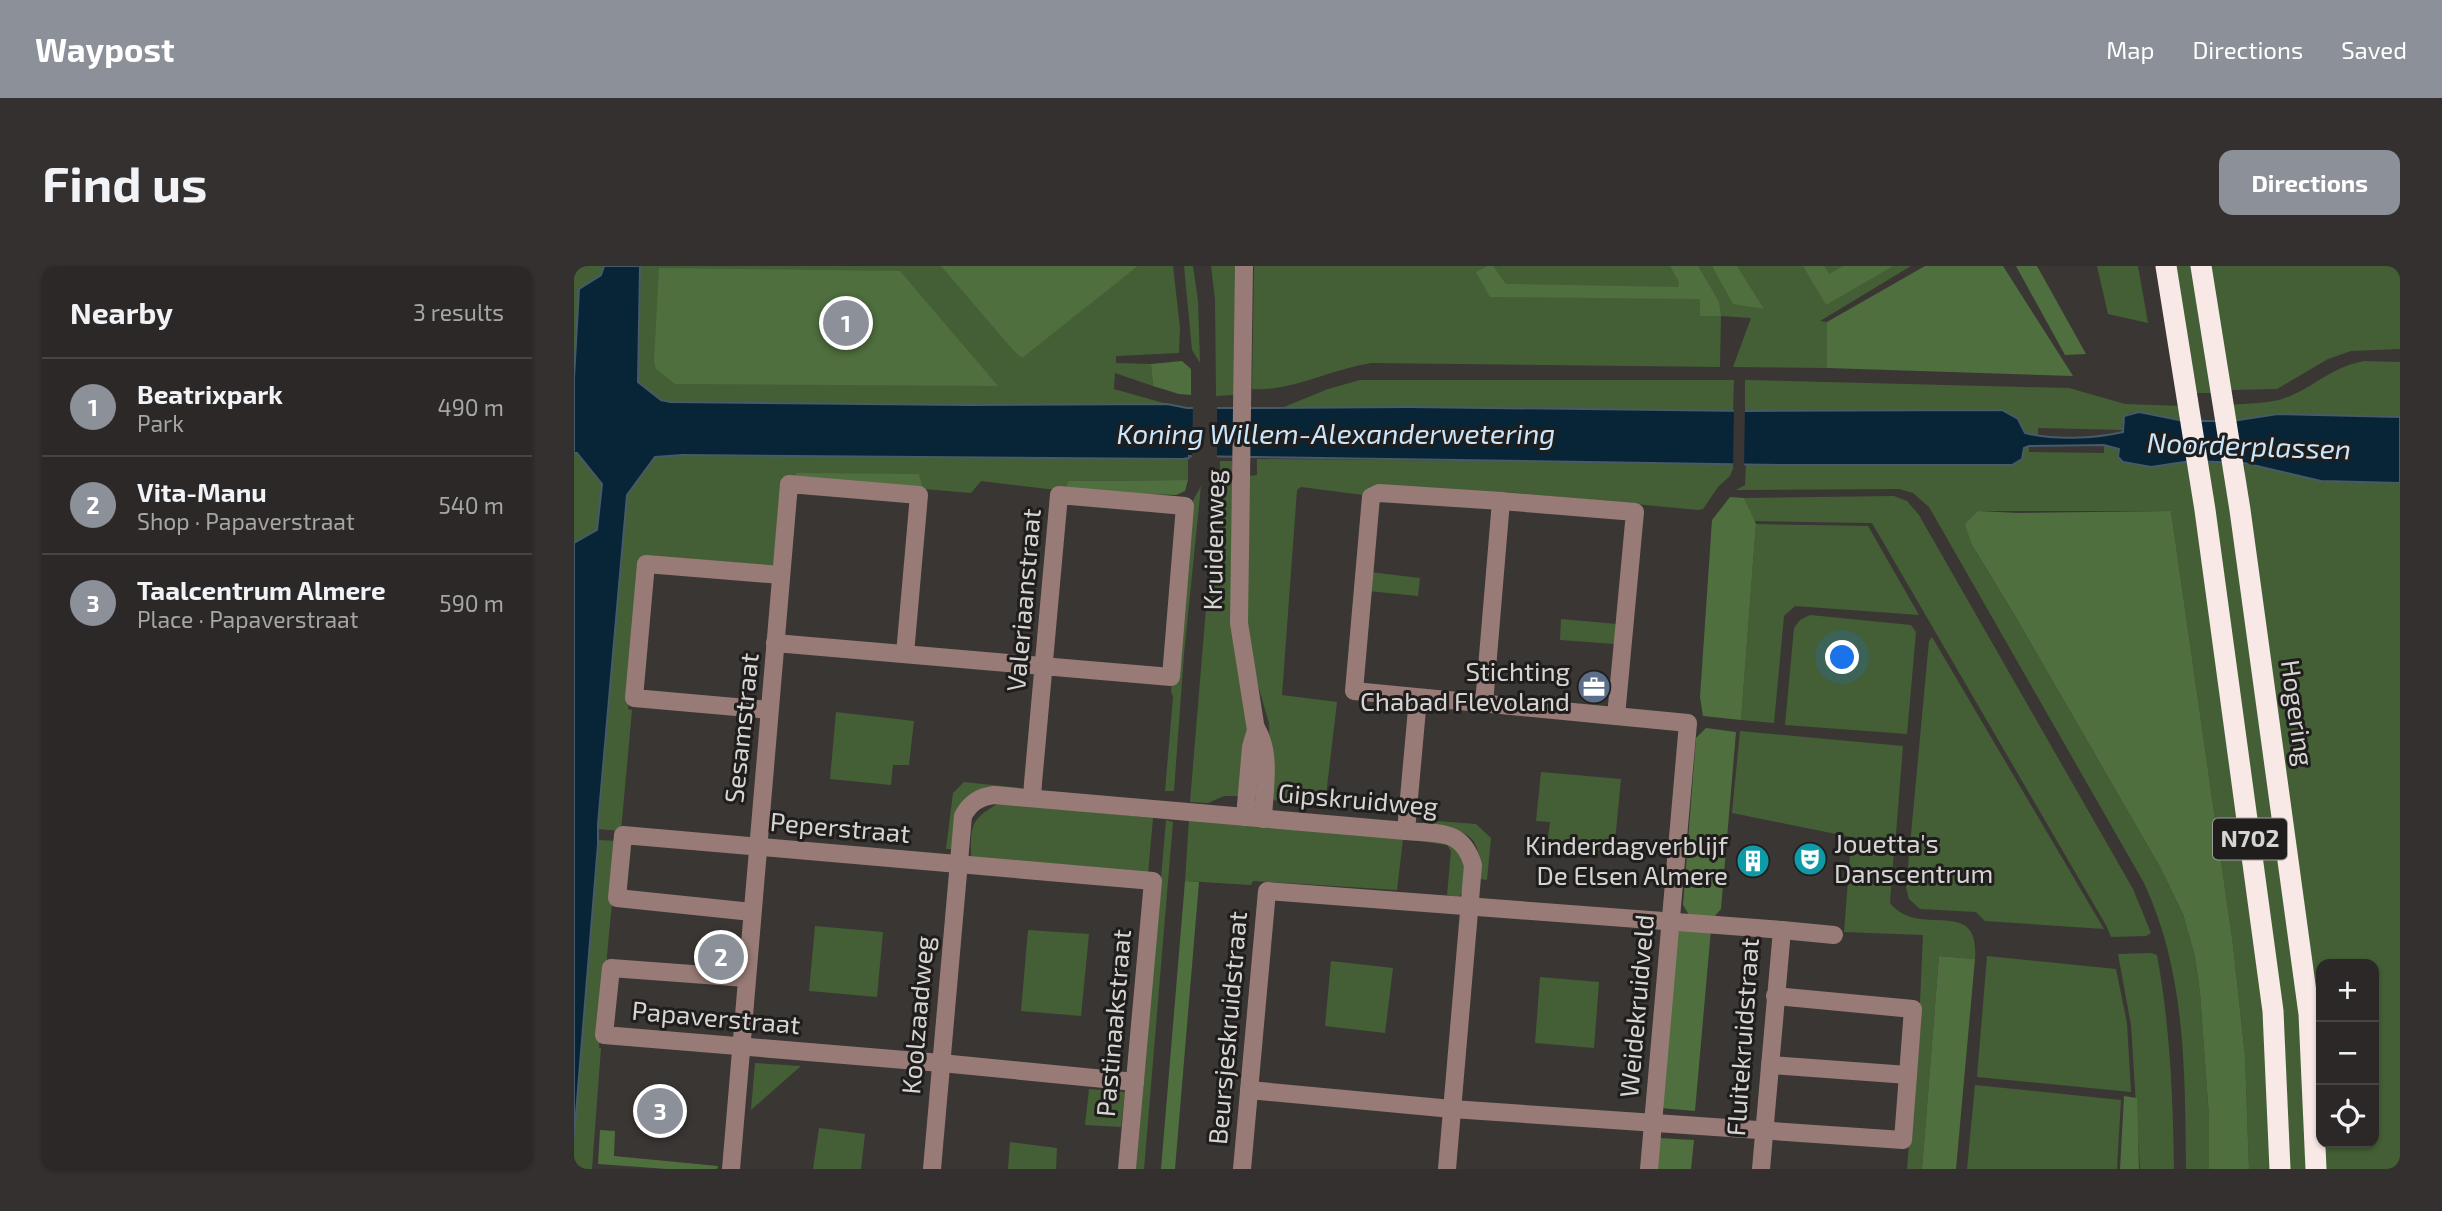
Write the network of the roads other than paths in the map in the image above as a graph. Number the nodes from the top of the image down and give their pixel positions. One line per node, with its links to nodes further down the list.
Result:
1 (1244, 266): 16 (street, Kruidenweg)
2 (2166, 266): 43 (highway, N702)
3 (2201, 266): 44 (highway, Hogering / N702)
4 (1501, 501): 10 (street); 11 (street); 13 (street)
5 (780, 575): 6 (street); 7 (street); 12 (street)
6 (775, 643): 7 (street, Sesamstraat); 12 (street, Sesamstraat)
7 (905, 654): 8 (street, Sesamstraat)
8 (1044, 667): 9 (street, Sesamstraat); 9 (street, Valeriaanstraat); 14 (street, Valeriaanstraat)
9 (1171, 677)
10 (1418, 698): 11 (street); 17 (street)
11 (1484, 704): 13 (street)
12 (769, 710): 18 (street, Sesamstraat)
13 (1616, 716): 22 (street, Weidekruidveld)
14 (1032, 798): 15 (street, Koolzaadweg); 19 (street, Koolzaadweg)
15 (1180, 812): 16 (street, Gipskruidweg)
16 (1254, 818): 17 (street, Gipskruidweg)
17 (1406, 831): 20 (street, Gipskruidweg)
18 (757, 847): 19 (street, Peperstraat); 21 (street, Sesamstraat); 21 (street, Peperstraat)
19 (957, 865): 28 (street, Koolzaadweg); 31 (street, Pastinaakstraat)
20 (1471, 906): 22 (street, Fluitekruidstraat); 32 (street, Beursjeskruidstraat); 33 (street, Gipskruidweg)
21 (751, 912): 25 (street, Sesamstraat)
22 (1672, 921): 23 (street, Fluitekruidstraat); 34 (street, Weidekruidveld)
23 (1782, 930): 24 (street); 26 (street, Fluitekruidstraat)
24 (1834, 935)
25 (746, 978): 27 (street, Sesamstraat); 27 (street, Papaverstraat)
26 (1775, 996): 29 (street, Fluitekruidstraat); 30 (street)
27 (740, 1047): 28 (street, Papaverstraat); 36 (street, Sesamstraat)
28 (941, 1063): 31 (street, Papaverstraat); 37 (street, Koolzaadweg)
29 (1770, 1065): 30 (street); 35 (street, Fluitekruidstraat)
30 (1908, 1075): 35 (street)
31 (1135, 1082): 38 (street, Pastinaakstraat)
32 (1249, 1090): 33 (street); 39 (street, Beursjeskruidstraat)
33 (1452, 1109): 34 (street); 40 (street, Gipskruidweg)
34 (1653, 1124): 35 (street); 41 (street, Weidekruidveld)
35 (1764, 1132): 42 (street, Fluitekruidstraat)
36 (731, 1169)
37 (932, 1169)
38 (1127, 1169)
39 (1242, 1169)
40 (1447, 1169)
41 (1649, 1169)
42 (1760, 1169)
43 (2280, 1169)
44 (2316, 1169)

